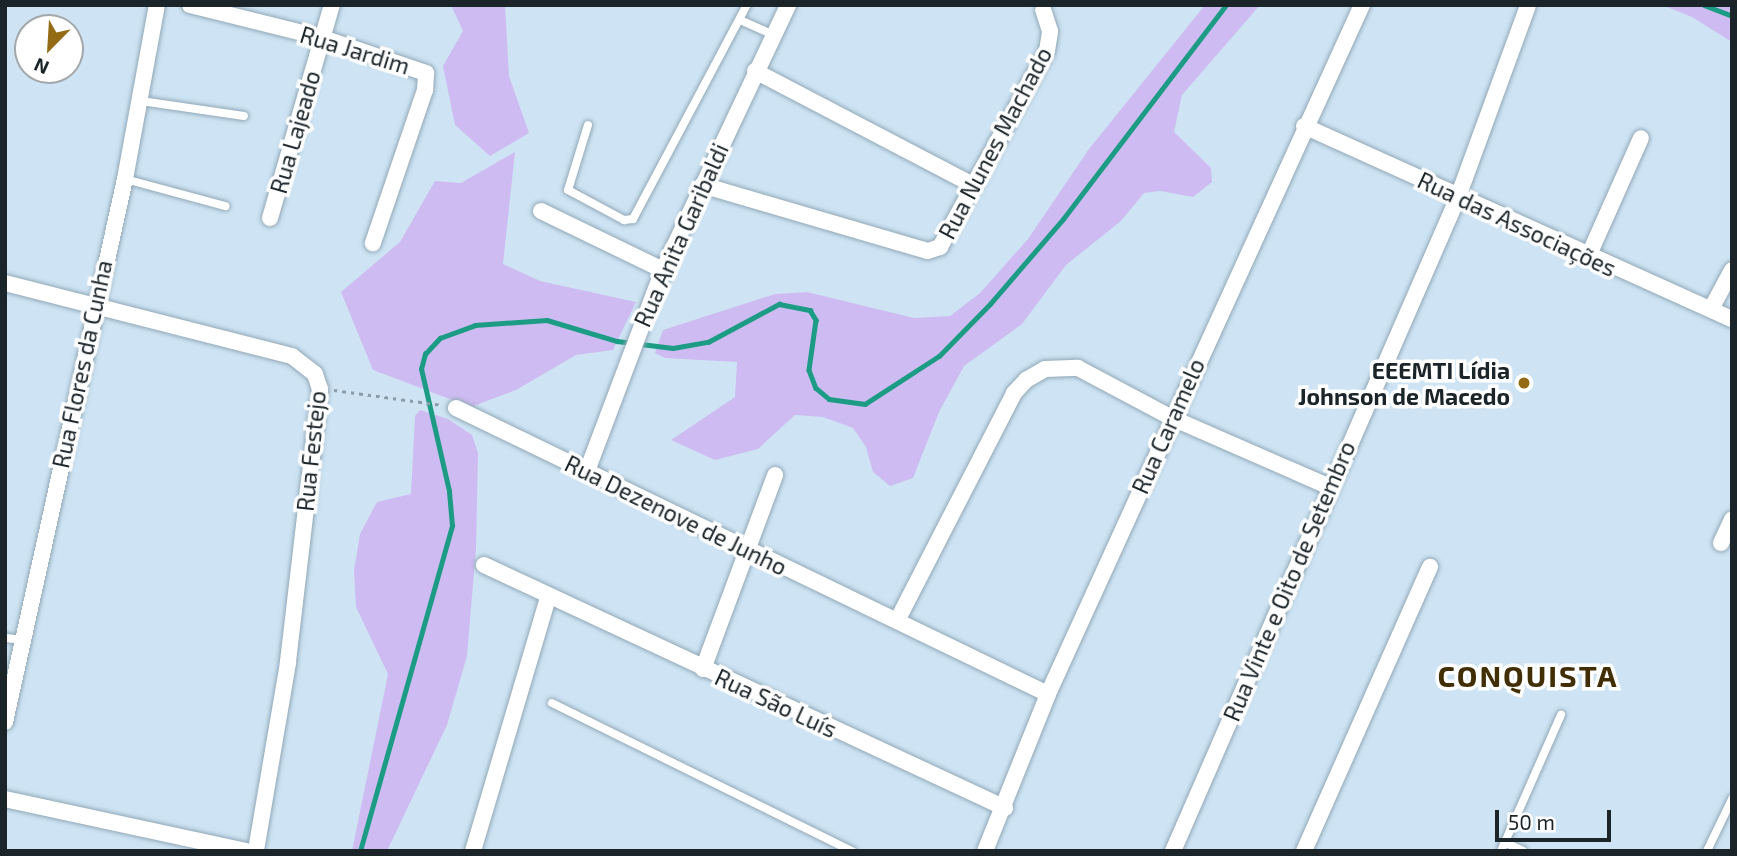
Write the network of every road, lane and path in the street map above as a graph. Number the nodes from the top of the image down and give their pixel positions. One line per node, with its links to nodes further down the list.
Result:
1 (157, 5): 13 (street, Rua Flores da Cunha)
2 (190, 5): 11 (street, Rua Jardim)
3 (332, 5): 11 (street, Rua Lajeado)
4 (747, 5): 9 (lane)
5 (788, 5): 10 (street, Rua Anita Garibaldi)
6 (1362, 5): 16 (street, Rua Caramelo)
7 (1528, 6): 21 (street, Rua Vinte e Oito de Setembro)
8 (1043, 7): 20 (street, Rua Nunes Machado)
9 (740, 20): 10 (lane); 15 (lane)
10 (773, 35): 12 (street, Rua Anita Garibaldi)
11 (323, 38): 24 (street, Rua Lajeado); 25 (street, Rua Jardim)
12 (755, 71): 19 (street, Rua Anita Garibaldi); 20 (street)
13 (141, 101): 14 (lane); 18 (street, Rua Flores da Cunha)
14 (244, 116)
15 (588, 125)
16 (1304, 126): 21 (street, Rua das Associações); 35 (street, Rua Caramelo)
17 (1640, 138): 26 (street)
18 (125, 179): 22 (lane); 30 (street, Rua Flores da Cunha)
19 (702, 185): 20 (street, Rua Nunes Machado); 27 (street, Rua Anita Garibaldi)
20 (973, 185)
21 (1458, 197): 26 (street, Rua das Associações); 38 (street, Rua Vinte e Oito de Setembro)
22 (225, 205)
23 (541, 211): 27 (street)
24 (270, 218)
25 (373, 243)
26 (1588, 257): 31 (street, Rua das Associações)
27 (663, 270): 36 (street, Rua Anita Garibaldi)
28 (1732, 270): 31 (street)
29 (5, 283): 30 (street, Rua Festejo)
30 (94, 304): 33 (street, Rua Festejo); 47 (street, Rua Flores da Cunha)
31 (1711, 309): 32 (street, Rua das Associações)
32 (1732, 319)
33 (320, 389): 34 (path); 58 (street, Rua Festejo)
34 (456, 408): 36 (street, Rua Dezenove de Junho)
35 (1172, 418): 38 (street); 45 (street); 49 (street, Rua Caramelo)
36 (587, 471): 41 (street, Rua Dezenove de Junho)
37 (775, 475): 41 (street)
38 (1330, 487): 62 (street, Rua Vinte e Oito de Setembro)
39 (1732, 519): 40 (street)
40 (1721, 543)
41 (748, 552): 45 (street, Rua Dezenove de Junho); 48 (street)
42 (484, 565): 44 (street, Rua São Luís)
43 (1430, 567): 63 (street)
44 (548, 598): 48 (street, Rua São Luís); 59 (street)
45 (898, 619): 49 (street, Rua Dezenove de Junho)
46 (5, 638): 47 (lane)
47 (23, 640): 52 (street, Rua Flores da Cunha)
48 (703, 669): 55 (street, Rua São Luís)
49 (1048, 694): 55 (street, Rua Caramelo)
50 (552, 703): 60 (lane)
51 (1561, 715): 56 (lane)
52 (5, 722)
53 (5, 799): 57 (street)
54 (1732, 799): 65 (lane)
55 (1005, 808): 61 (street, Rua Caramelo)
56 (1502, 846): 64 (lane)
57 (245, 851)
58 (256, 851)
59 (473, 851)
60 (852, 851)
61 (985, 851)
62 (1173, 851)
63 (1304, 851)
64 (1523, 851)
65 (1707, 851)

